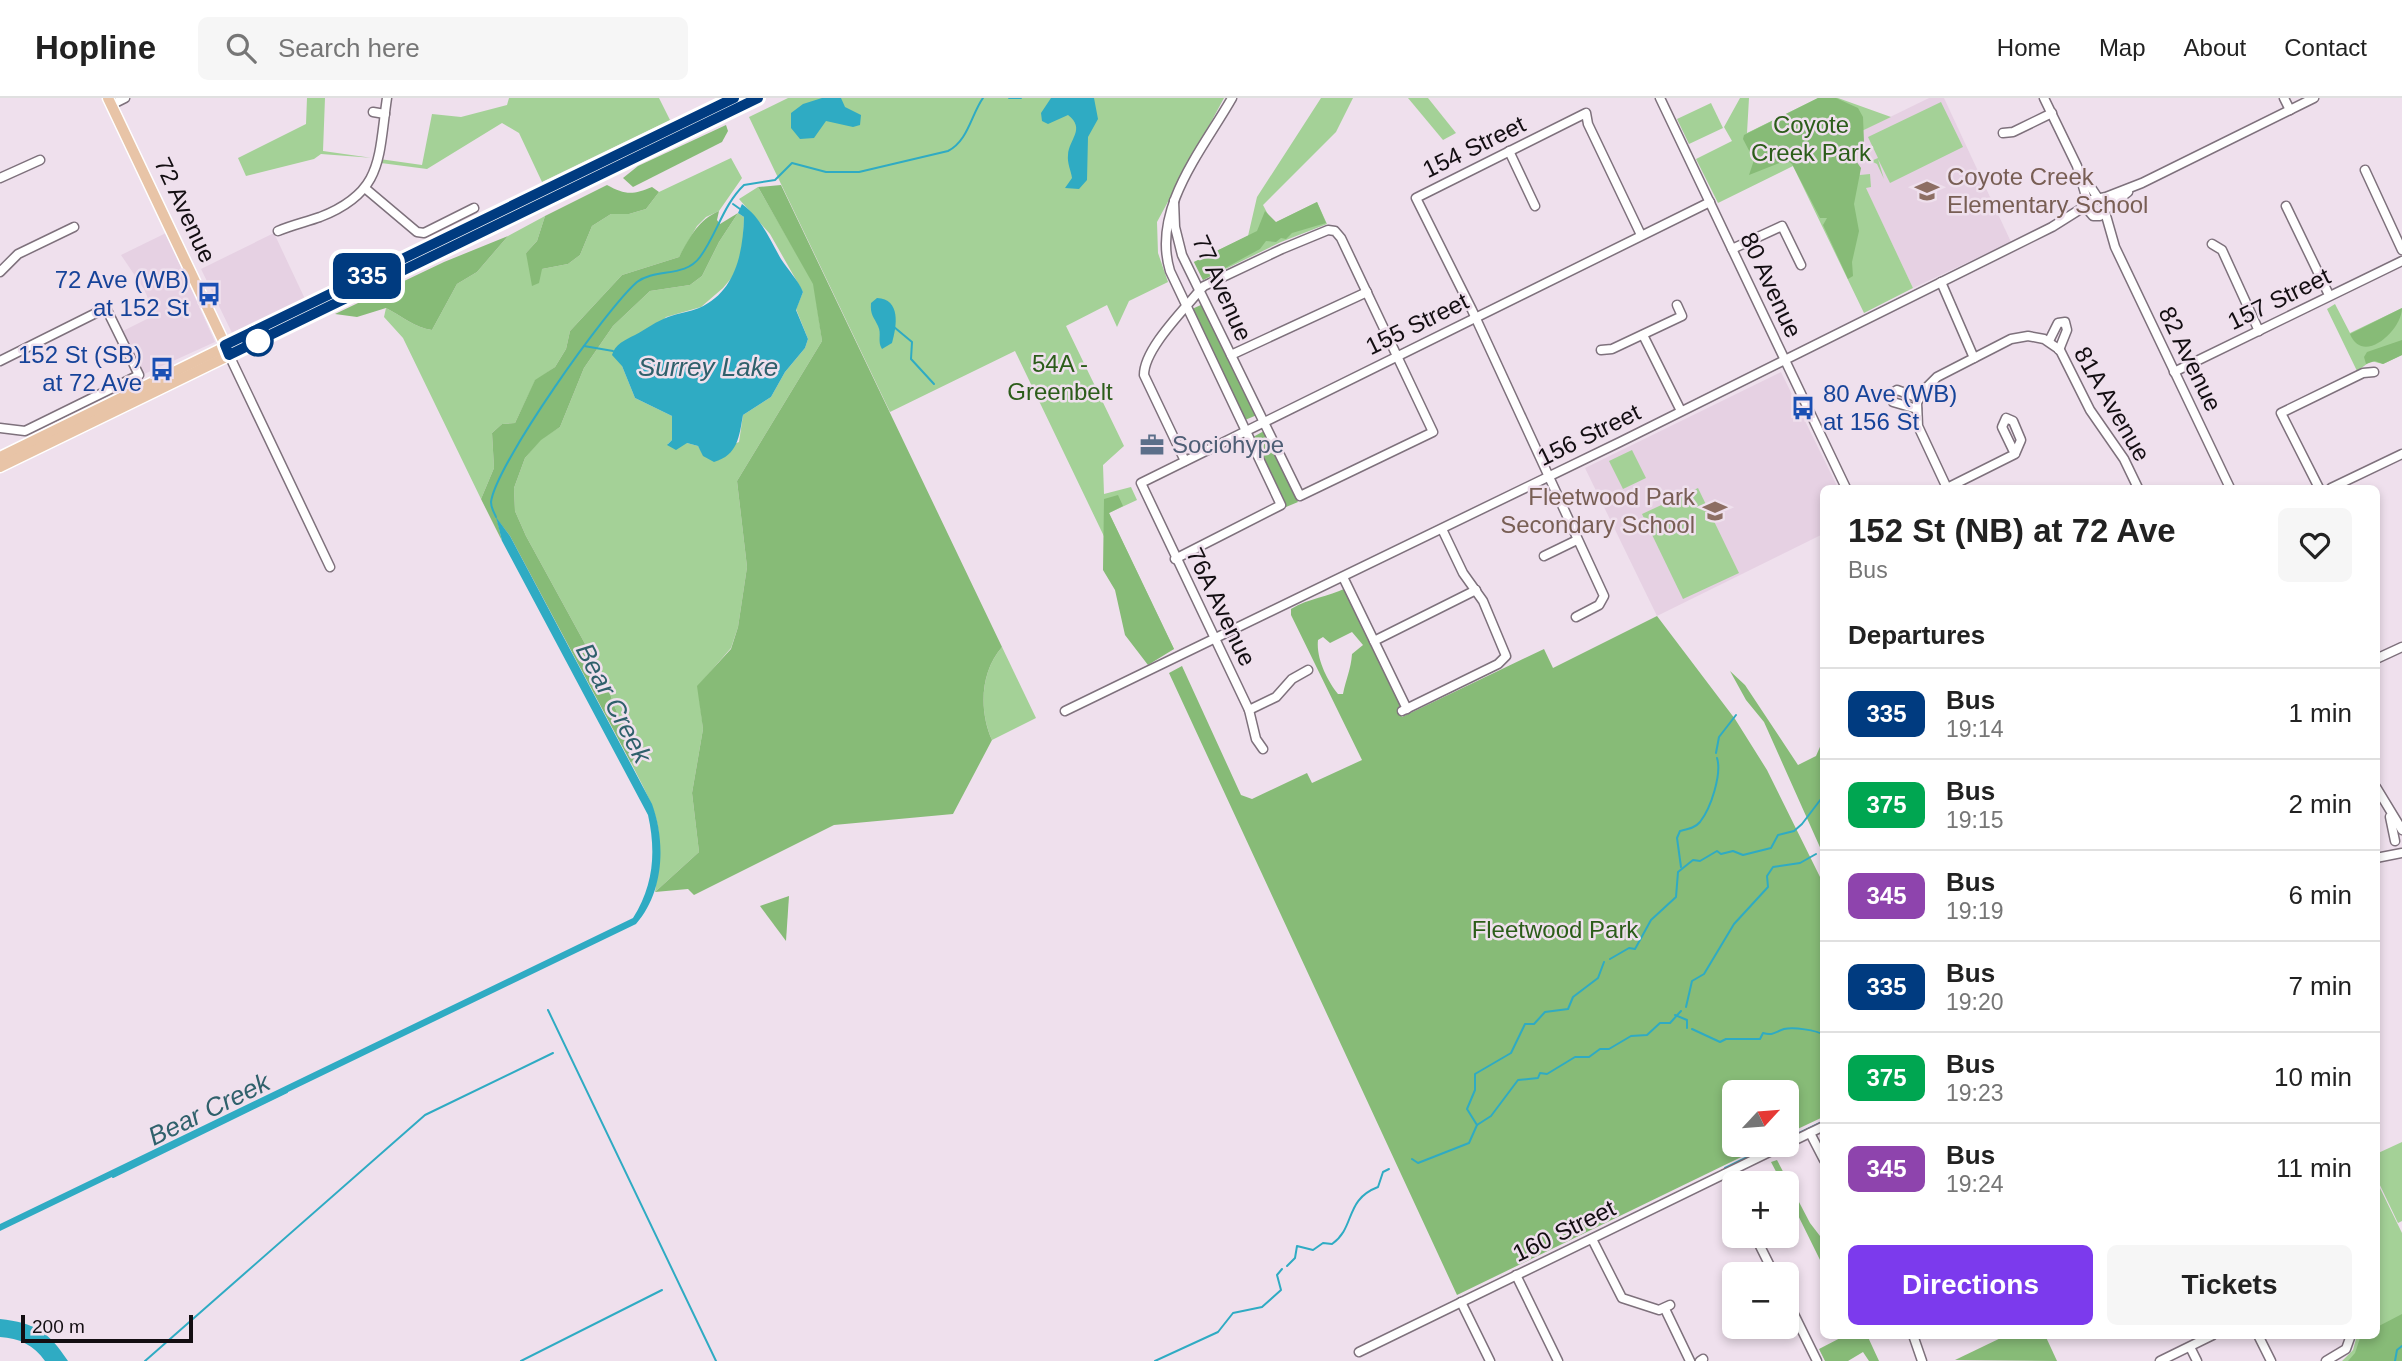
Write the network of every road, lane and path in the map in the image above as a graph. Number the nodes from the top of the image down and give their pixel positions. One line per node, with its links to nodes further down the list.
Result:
1 (125, 98): 10 (street)
2 (387, 98): 14 (street)
3 (734, 98): 54 (main road)
4 (758, 98): 54 (main road)
5 (1232, 98): 24 (street)
6 (1660, 98): 25 (street, 80 Avenue)
7 (2044, 98): 13 (street)
8 (2284, 98): 11 (street)
9 (2314, 98): 11 (street)
10 (110, 101): 54 (main road, 72 Avenue)
11 (2290, 110): 21 (street)
12 (373, 112): 14 (street)
13 (2052, 113): 15 (street); 18 (street)
14 (385, 114): 22 (street)
15 (2003, 133)
16 (1509, 151): 27 (street); 35 (street, 154 Street); 49 (street, 154 Street)
17 (40, 160): 20 (street)
18 (2077, 166): 23 (street); 26 (street)
19 (2365, 170): 39 (street)
20 (0, 178)
21 (2142, 183): 23 (street); 30 (street)
22 (366, 190): 29 (street); 34 (street)
23 (2098, 198): 26 (street); 30 (street)
24 (1174, 201): 44 (street, 77 Avenue); 48 (street, 77 Avenue)
25 (1710, 202): 35 (street, 155 Street); 38 (street, 80 Avenue)
26 (2088, 204): 31 (street); 33 (street, 156 Street)
27 (1535, 206)
28 (2286, 206): 46 (street)
29 (474, 208)
30 (2105, 211): 31 (street); 37 (street, 82 Avenue)
31 (2095, 217): 33 (street, 156 Street); 37 (street, 82 Avenue)
32 (74, 227): 42 (street)
33 (2052, 227): 43 (street, 156 Street)
34 (278, 231)
35 (1641, 235): 49 (street, 155 Street)
36 (2212, 244): 50 (street)
37 (2115, 247): 61 (street, 82 Avenue)
38 (1732, 249): 41 (street); 59 (street, 80 Avenue)
39 (2402, 250)
40 (2402, 261): 46 (street, 157 Street)
41 (1801, 265)
42 (0, 272)
43 (1941, 282): 58 (street); 59 (street, 156 Street)
44 (1200, 290): 45 (street); 48 (street); 56 (street, 77 Avenue)
45 (1367, 292): 56 (street); 57 (street)
46 (2329, 295): 50 (street, 157 Street)
47 (1677, 305): 51 (street)
48 (1188, 306): 68 (street, 77 Avenue); 72 (street)
49 (1475, 317): 57 (street, 155 Street); 74 (street)
50 (2259, 331): 61 (street, 157 Street)
51 (1643, 335): 55 (street); 65 (street)
52 (2049, 341): 53 (street, 81A Avenue); 53 (street); 58 (street)
53 (2059, 349): 79 (street, 81A Avenue)
54 (227, 350): 71 (main road); 73 (main road); 87 (street, 72 Avenue)
55 (1601, 350)
56 (1231, 355): 66 (street, 77 Avenue)
57 (1397, 355): 66 (street, 155 Street); 66 (street, 77 Avenue)
58 (1974, 358): 63 (street)
59 (1784, 359): 65 (street, 156 Street); 76 (street, 80 Avenue)
60 (0, 361): 67 (street)
61 (2174, 372): 80 (street, 82 Avenue)
62 (2374, 372): 81 (street)
63 (1919, 397): 64 (street); 64 (street)
64 (1917, 409): 77 (street)
65 (1681, 411): 74 (street, 156 Street)
66 (1262, 422): 68 (street, 155 Street)
67 (0, 428)
68 (1247, 430): 72 (street, 155 Street); 86 (street, 77 Avenue)
69 (2015, 454): 69 (street); 78 (street)
70 (2402, 454): 82 (street)
71 (0, 457)
72 (1185, 461): 75 (street, 155 Street)
73 (0, 467)
74 (1547, 477): 83 (street, 156 Street); 84 (street)
75 (1141, 483): 86 (street, 76A Avenue)
76 (1845, 485)
77 (1946, 485)
78 (1953, 485)
79 (2137, 485)
80 (2230, 485)
81 (2317, 485)
82 (2337, 485)
83 (1442, 529): 88 (street, 156 Street); 89 (street)
84 (1577, 540): 85 (street); 90 (street)
85 (1544, 556)
86 (1175, 559): 91 (street, 76A Avenue)
87 (330, 567)
88 (1343, 577): 91 (street, 156 Street); 92 (street)
89 (1476, 590): 92 (street); 92 (street)
90 (1576, 617)
91 (1214, 640): 96 (street, 76A Avenue); 97 (street, 156 Street)
92 (1374, 641)
93 (2402, 647): 94 (street)
94 (2380, 658)
95 (1308, 670): 96 (street)
96 (1249, 710): 98 (street, 76A Avenue)
97 (1065, 711)
98 (1263, 749)
99 (2380, 794): 100 (street)
100 (2399, 837): 101 (street); 102 (street)
101 (2402, 853): 103 (street)
102 (2380, 854)
103 (2380, 856)
104 (1820, 1128): 105 (street, 160 Street)
105 (1811, 1133): 106 (street, 160 Street); 107 (street)
106 (1799, 1138)
107 (1820, 1152)
108 (1760, 1157): 109 (street, 160 Street)
109 (1731, 1171)
110 (1722, 1175): 111 (street, 160 Street)
111 (1592, 1239): 112 (street, 160 Street); 123 (street)
112 (1516, 1275): 113 (street, 160 Street); 122 (street)
113 (1461, 1302): 120 (street, 160 Street); 121 (street)
114 (1799, 1324): 124 (street)
115 (1914, 1339): 125 (street)
116 (2205, 1339): 119 (street)
117 (2260, 1339): 128 (street)
118 (2350, 1339): 129 (street)
119 (2190, 1347): 126 (street); 127 (street)
120 (1359, 1352)
121 (1490, 1361)
122 (1558, 1361)
123 (1690, 1361)
124 (1817, 1361)
125 (1922, 1361)
126 (2160, 1361)
127 (2197, 1361)
128 (2271, 1361)
129 (2326, 1361)

